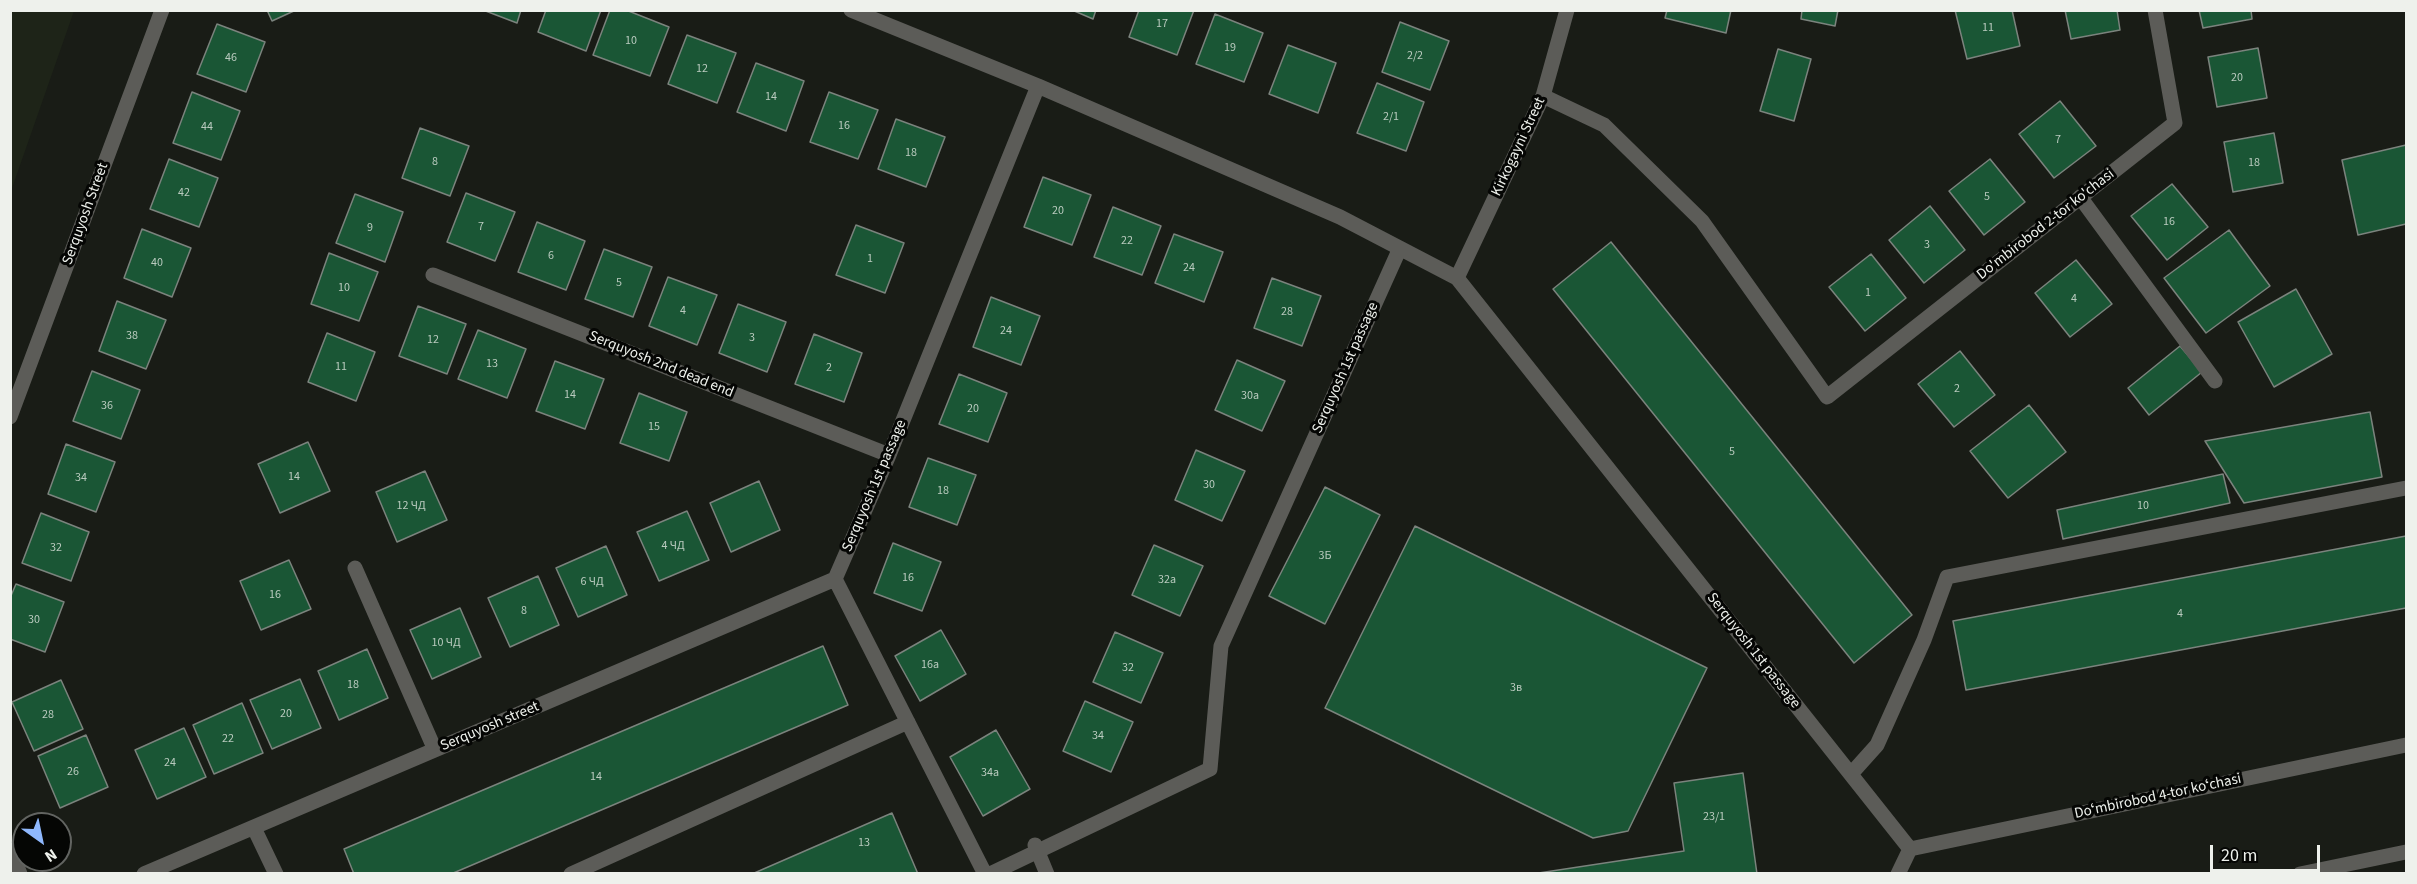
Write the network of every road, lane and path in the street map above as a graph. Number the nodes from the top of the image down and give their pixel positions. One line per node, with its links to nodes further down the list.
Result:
1 (162, 10): 12 (street, Serquyosh Street)
2 (1567, 10): 6 (street, Kirkogayni Street)
3 (2155, 10): 7 (street, Do'mbirobod 2-tor ko'chasi)
4 (860, 12): 5 (street, Serquyosh 1st passage)
5 (1038, 86): 8 (street, Serquyosh 1st passage); 13 (street, Serquyosh 1st passage)
6 (1543, 96): 7 (street, Do'mbirobod 2-tor ko'chasi); 10 (street, Kirkogayni Street)
7 (2080, 197): 11 (street)
8 (1400, 248): 10 (street, Serquyosh 1st passage); 30 (street, Serquyosh 1st passage)
9 (433, 275): 13 (street, Serquyosh 2nd dead end)
10 (1457, 278): 20 (street, Serquyosh 1st passage)
11 (2215, 381)
12 (10, 417)
13 (889, 455): 16 (street, Serquyosh 1st passage)
14 (2406, 488): 20 (street)
15 (355, 568): 19 (street)
16 (835, 579): 17 (street, Serquyosh 1st passage); 19 (street, Serquyosh street)
17 (908, 722): 29 (street); 30 (street, Serquyosh 1st passage)
18 (2406, 745): 24 (street, Doʻmbirobod 4-tor koʻchasi)
19 (435, 750): 21 (street, Serquyosh street)
20 (1851, 774): 24 (street, Serquyosh 1st passage)
21 (254, 828): 27 (street, Serquyosh street); 28 (street)
22 (1035, 845): 31 (street)
23 (10, 848): 26 (street)
24 (1910, 849): 32 (street)
25 (2406, 852): 33 (street)
26 (20, 873)
27 (144, 873)
28 (276, 873)
29 (571, 873)
30 (987, 873)
31 (1047, 873)
32 (1898, 873)
33 (2300, 873)

